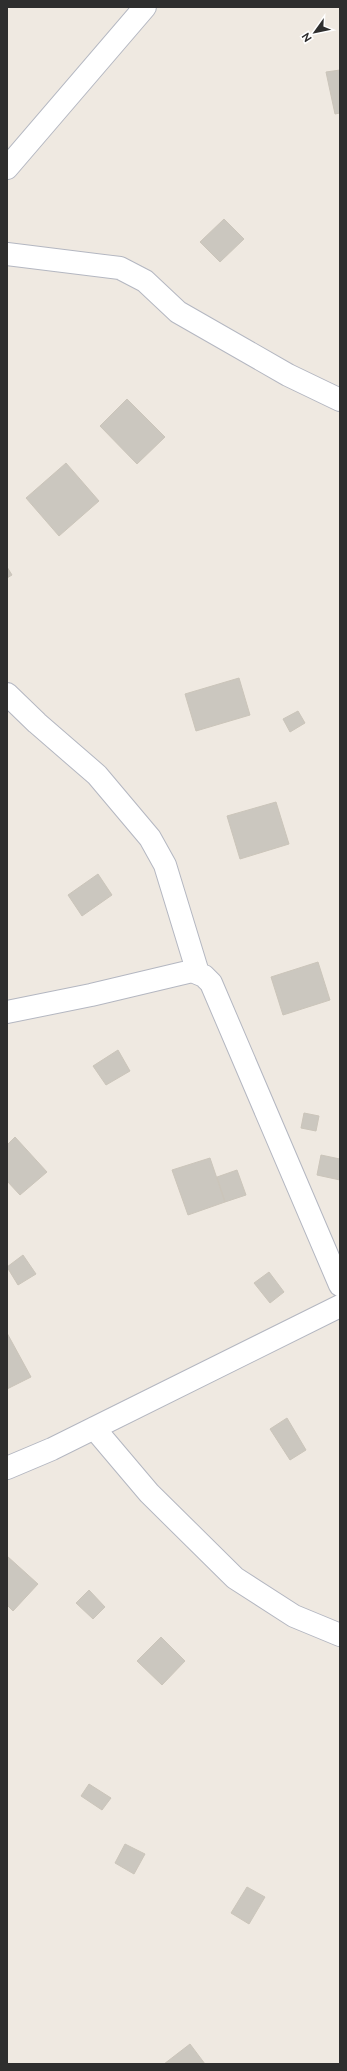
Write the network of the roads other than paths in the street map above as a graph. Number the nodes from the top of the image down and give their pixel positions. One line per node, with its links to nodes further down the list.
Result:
1 (145, 7): 2 (street)
2 (7, 168)
3 (7, 254): 4 (street)
4 (340, 400)
5 (7, 694): 6 (street)
6 (198, 973): 7 (street); 8 (street)
7 (7, 1012)
8 (340, 1285)
9 (340, 1306): 10 (street)
10 (94, 1428): 11 (street); 12 (street)
11 (7, 1468)
12 (340, 1635)

